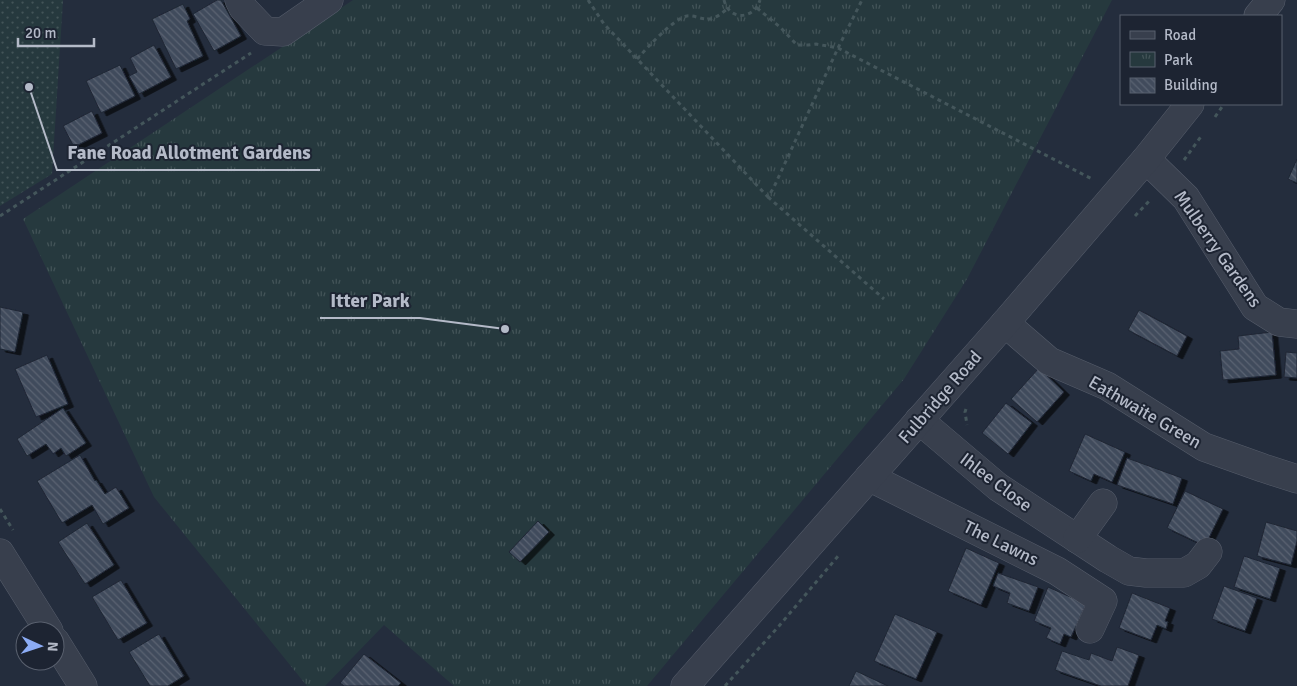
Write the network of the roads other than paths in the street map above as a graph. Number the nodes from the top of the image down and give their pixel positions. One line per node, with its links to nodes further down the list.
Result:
1 (239, 0): 2 (street)
2 (329, 0)
3 (1271, 0): 4 (street)
4 (1259, 15)
5 (1189, 105): 6 (street, Fulbridge Road)
6 (1146, 160): 7 (street, Fulbridge Road); 8 (street, Mulberry Gardens)
7 (1005, 323): 9 (street, Fulbridge Road); 11 (street, Eathwaite Green)
8 (1297, 324)
9 (919, 420): 10 (street, Fulbridge Road); 13 (street, Ihlee Close)
10 (869, 477): 17 (street, The Lawns); 20 (street, Fulbridge Road)
11 (1297, 479)
12 (1103, 503): 13 (street)
13 (1077, 538): 14 (street, Ihlee Close)
14 (1208, 552)
15 (0, 553): 16 (street)
16 (43, 621)
17 (1090, 629)
18 (65, 656): 19 (street)
19 (84, 686)
20 (685, 686)

